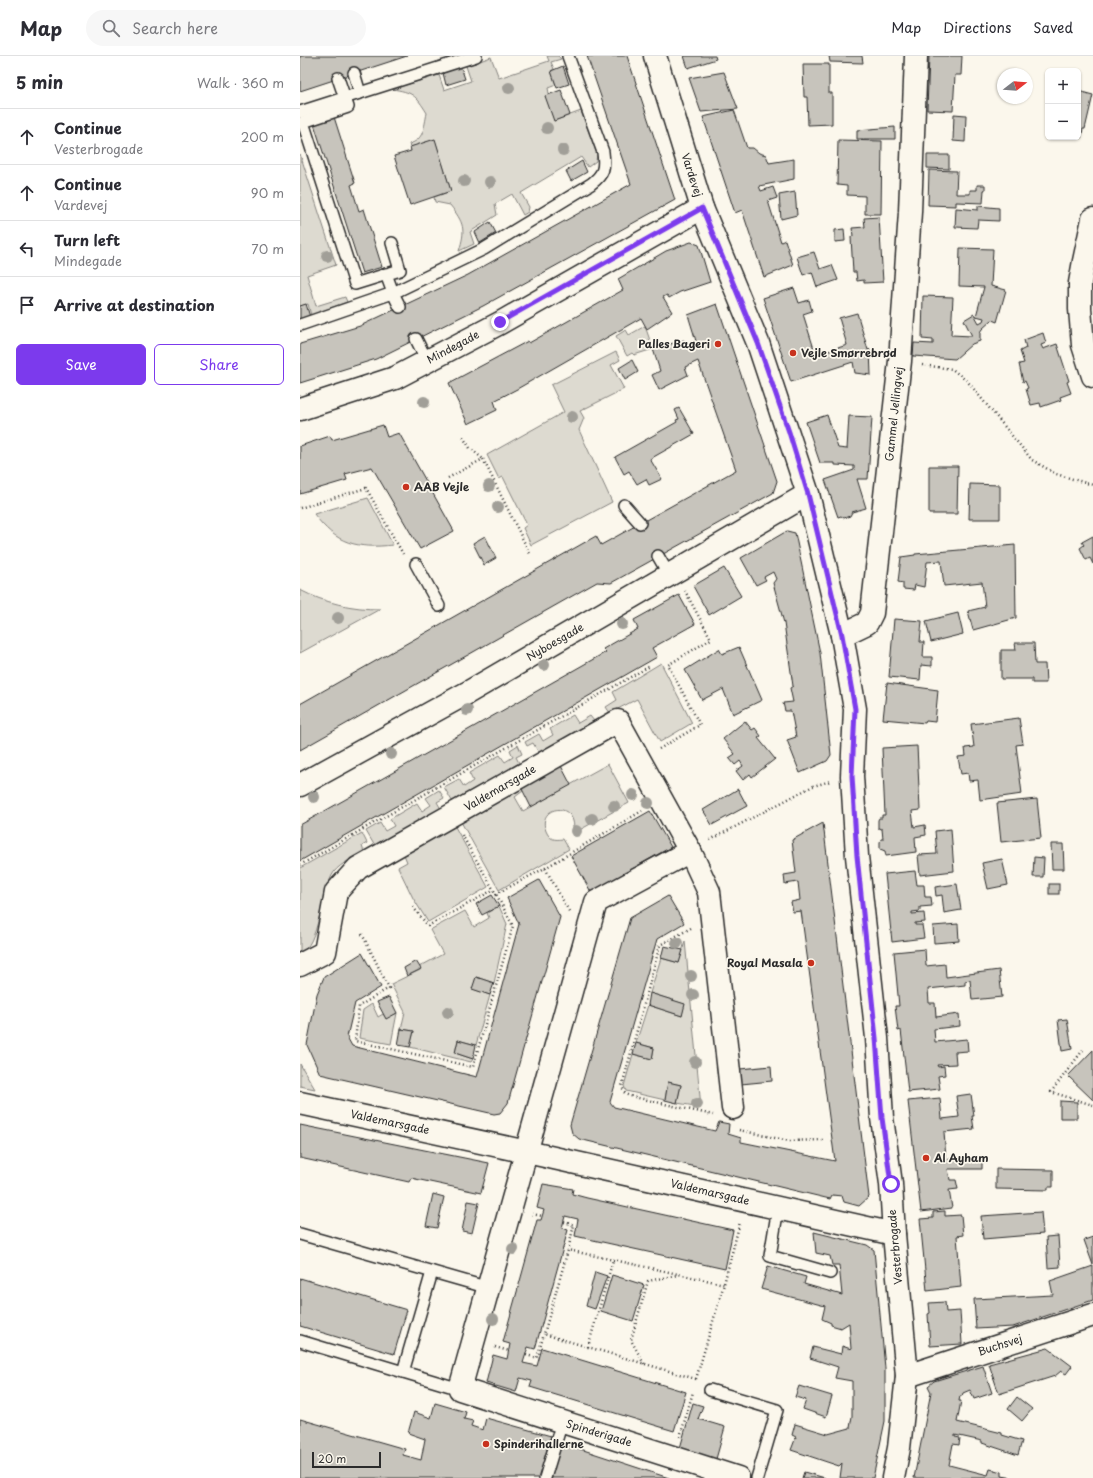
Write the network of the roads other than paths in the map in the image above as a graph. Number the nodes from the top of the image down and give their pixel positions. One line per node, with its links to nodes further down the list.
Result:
1 (476, 56): 7 (lane)
2 (568, 56): 14 (lane)
3 (654, 56): 10 (street, Vardevej)
4 (916, 56): 28 (street, Gammel Jellingvej)
5 (354, 73): 7 (lane)
6 (338, 78): 8 (lane)
7 (360, 93): 8 (lane)
8 (344, 98): 9 (lane); 13 (lane)
9 (300, 112)
10 (702, 208): 18 (street, Mindegade); 21 (street, Vardevej)
11 (1093, 219): 19 (street)
12 (392, 243): 13 (lane)
13 (386, 274): 14 (lane)
14 (393, 293): 15 (lane); 16 (lane)
15 (400, 307)
16 (300, 326)
17 (416, 339): 18 (lane)
18 (427, 361): 20 (street, Mindegade)
19 (1093, 376)
20 (300, 409)
21 (808, 494): 26 (street, Nyboesgade); 28 (street, Vesterbrogade)
22 (624, 505): 23 (lane)
23 (640, 523)
24 (658, 556): 26 (lane)
25 (411, 562): 27 (lane)
26 (672, 574): 29 (street, Nyboesgade)
27 (439, 606)
28 (842, 635): 37 (street, Vesterbrogade)
29 (300, 785)
30 (690, 851): 31 (street, Valdemarsgade); 33 (street, Valdemarsgade); 34 (street)
31 (300, 965)
32 (300, 1103): 34 (street, Valdemarsgade)
33 (729, 1118)
34 (527, 1152): 35 (street, Valdemarsgade); 40 (street)
35 (778, 1208): 37 (street, Valdemarsgade); 39 (lane)
36 (300, 1234): 38 (lane)
37 (894, 1234): 44 (street, Vesterbrogade)
38 (432, 1272): 40 (lane); 43 (lane)
39 (830, 1273)
40 (489, 1288): 45 (street)
41 (1093, 1315): 44 (street, Buchsvej)
42 (300, 1341): 43 (lane)
43 (403, 1372): 45 (lane)
44 (907, 1376): 51 (street, Vesterbrogade)
45 (460, 1389): 47 (street, Spinderigade)
46 (710, 1390): 50 (lane)
47 (562, 1422): 48 (lane); 49 (street, Spinderigade)
48 (544, 1478)
49 (738, 1478)
50 (758, 1478)
51 (893, 1478)

